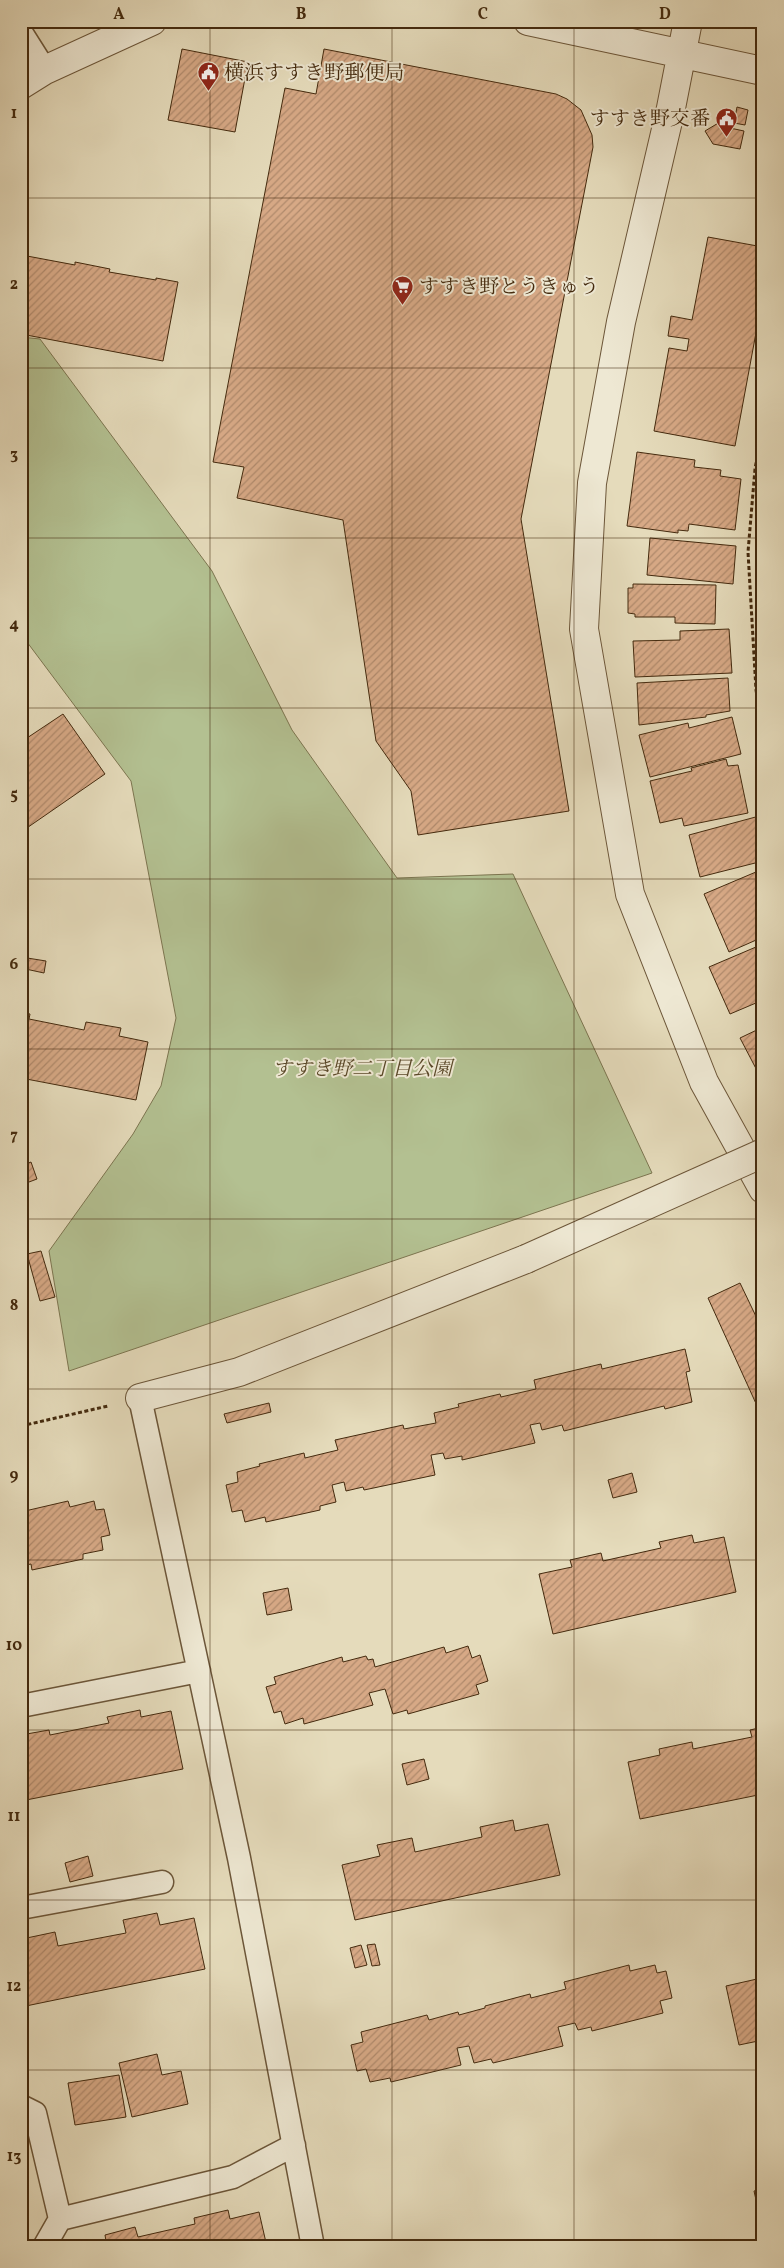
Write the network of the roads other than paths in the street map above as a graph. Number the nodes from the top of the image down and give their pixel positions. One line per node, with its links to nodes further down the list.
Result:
1 (152, 21): 6 (street)
2 (528, 21): 5 (street)
3 (688, 21): 5 (street)
4 (21, 32): 6 (lane)
5 (682, 53): 7 (street); 10 (street)
6 (45, 70): 8 (street)
7 (763, 71)
8 (21, 85)
9 (763, 1153): 11 (street, bridge)
10 (763, 1189)
11 (140, 1398): 12 (lane)
12 (199, 1671): 13 (lane); 17 (lane)
13 (21, 1706)
14 (162, 1882): 15 (lane)
15 (21, 1908)
16 (21, 2106): 18 (lane)
17 (294, 2145): 18 (lane); 20 (lane)
18 (60, 2219): 19 (lane)
19 (44, 2247)
20 (313, 2247)

